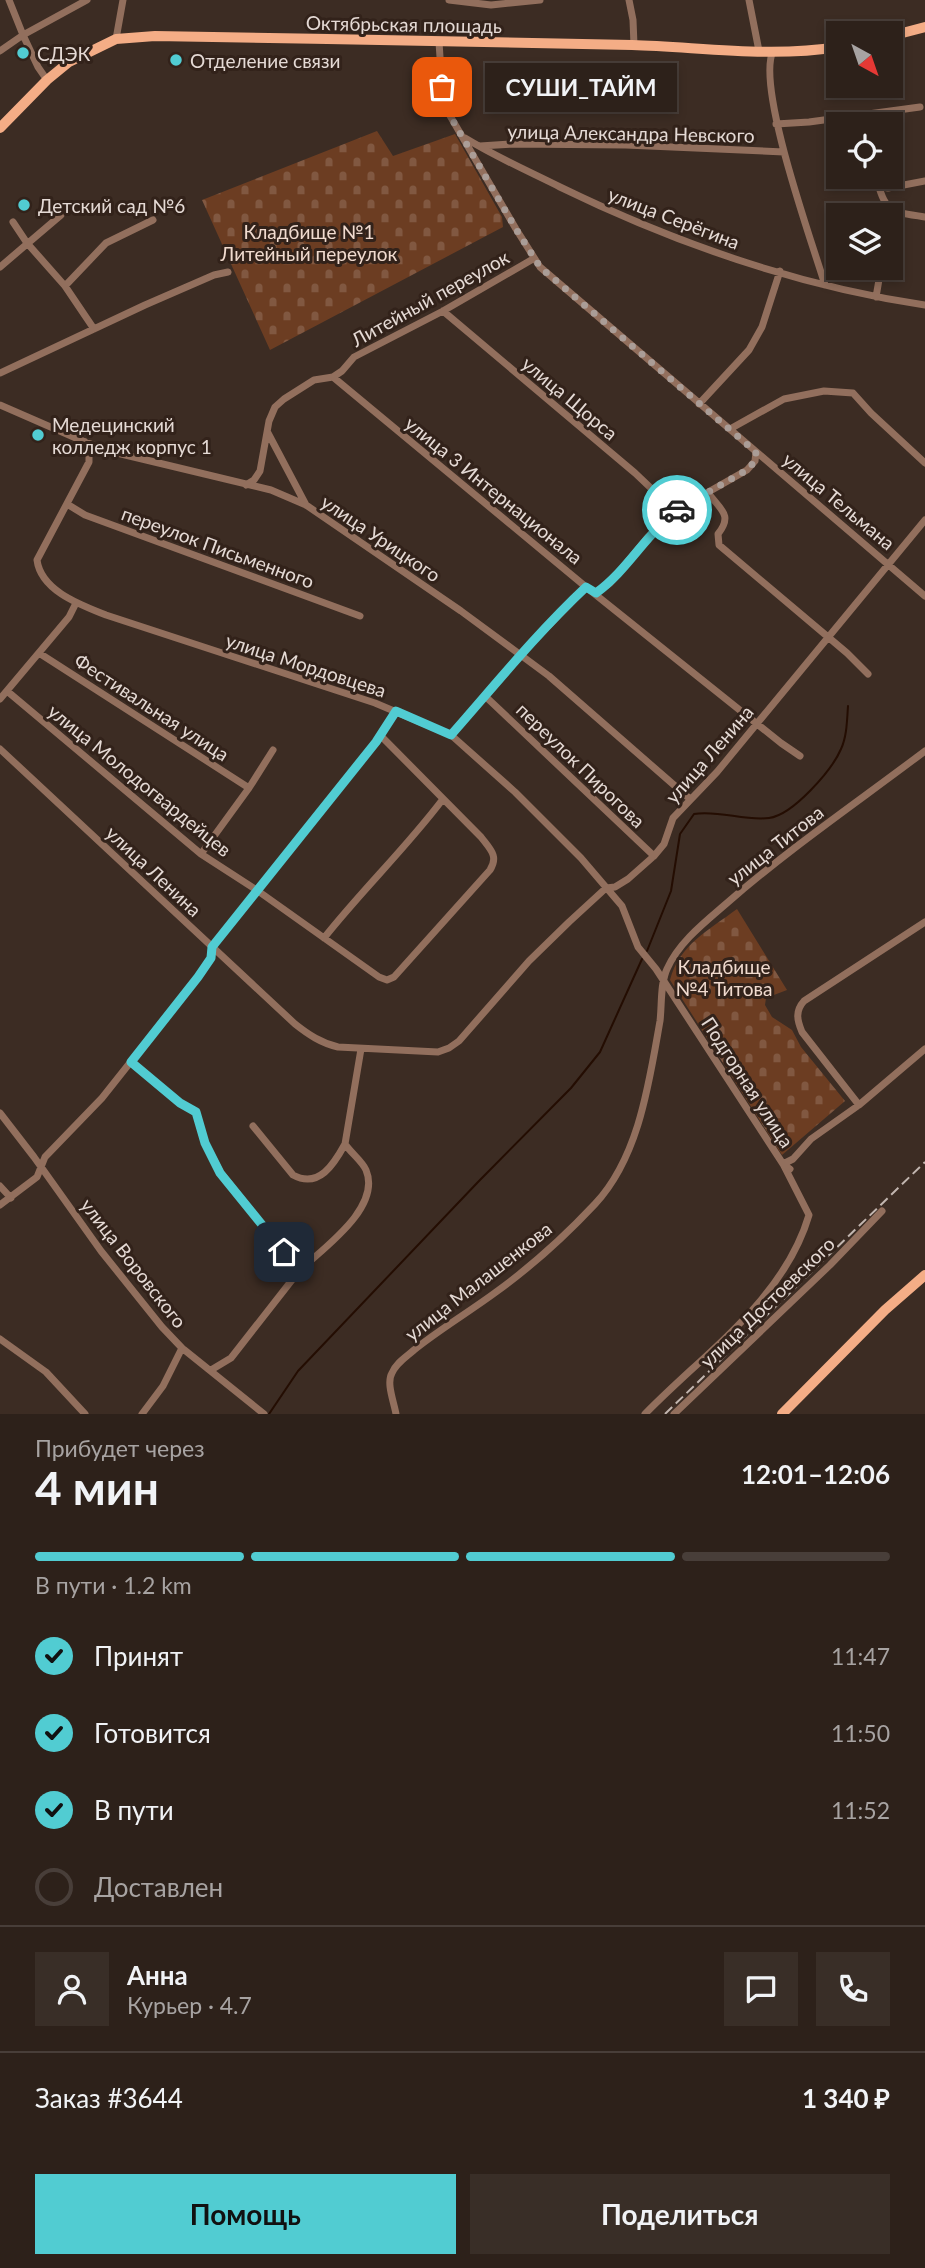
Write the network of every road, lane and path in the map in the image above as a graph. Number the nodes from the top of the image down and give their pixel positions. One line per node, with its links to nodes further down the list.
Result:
1 (9, 0): 10 (street)
2 (87, 0): 10 (street)
3 (123, 0): 11 (street)
4 (449, 0): 5 (street)
5 (540, 0)
6 (629, 0): 13 (street)
7 (749, 0): 16 (street)
8 (925, 27): 9 (main road)
9 (903, 33)
10 (23, 35): 15 (street); 18 (street)
11 (116, 39): 12 (main road, Октябрьская площадь); 18 (main road, Октябрьская площадь)
12 (439, 42): 13 (main road, Октябрьская площадь); 24 (street, улица Тельмана)
13 (634, 45): 16 (main road, Октябрьская площадь)
14 (826, 49): 17 (main road, Октябрьская площадь)
15 (0, 51)
16 (759, 51): 17 (main road, Октябрьская площадь)
17 (773, 51): 22 (street)
18 (47, 80): 23 (main road, Октябрьская площадь)
19 (920, 107): 20 (street)
20 (878, 112)
21 (826, 119): 22 (street)
22 (776, 124): 26 (street)
23 (0, 128)
24 (464, 138): 25 (street, улица Серёгина); 36 (street, улица Тельмана)
25 (478, 146): 26 (street, улица Александра Невского); 38 (street, улица Серёгина)
26 (784, 152): 41 (street)
27 (925, 180): 28 (street)
28 (903, 185)
29 (879, 189): 30 (street)
30 (884, 202): 32 (street)
31 (61, 215): 35 (street)
32 (925, 217)
33 (153, 220): 42 (street)
34 (13, 222): 35 (street)
35 (27, 243): 37 (street); 42 (street)
36 (533, 259): 45 (street, Литейный переулок); 49 (street, улица Тельмана)
37 (0, 267)
38 (780, 271): 41 (street, улица Серёгина); 49 (street)
39 (228, 272): 46 (street)
40 (879, 280): 43 (street)
41 (825, 285): 43 (street, улица Серёгина)
42 (65, 286): 46 (street)
43 (876, 298): 44 (street, улица Серёгина)
44 (925, 305)
45 (443, 311): 48 (street, Литейный переулок); 60 (street, улица Щорса)
46 (94, 329): 47 (street)
47 (0, 373)
48 (333, 377): 52 (street, Литейный переулок); 63 (street, улица 3 Интернационала)
49 (699, 404): 51 (street, улица Тельмана)
50 (0, 405): 53 (street, улица Урицкого)
51 (730, 429): 54 (street, улица Тельмана); 55 (street)
52 (268, 432): 56 (street, Литейный переулок); 59 (street)
53 (85, 442): 56 (street, улица Урицкого); 58 (street)
54 (756, 452): 57 (street); 62 (street, улица Тельмана)
55 (925, 463)
56 (246, 485): 59 (street, улица Урицкого)
57 (708, 493): 60 (street); 68 (street)
58 (67, 504): 66 (street, улица Мордовцева); 67 (street, переулок Письменного)
59 (306, 505): 70 (street, улица Урицкого)
60 (675, 511): 64 (street)
61 (925, 520): 62 (street, улица Ленина)
62 (889, 564): 65 (street, улица Тельмана); 68 (street, улица Ленина)
63 (586, 587): 64 (street, улица 3 Интернационала); 70 (street)
64 (596, 593): 76 (street, улица 3 Интернационала)
65 (925, 596)
66 (76, 603): 69 (street); 75 (street, улица Мордовцева)
67 (360, 615)
68 (829, 637): 71 (street); 76 (street, улица Ленина)
69 (38, 653): 72 (street); 83 (street, Фестивальная улица)
70 (520, 655): 73 (street); 85 (street, улица Урицкого)
71 (868, 674)
72 (7, 691): 74 (street); 86 (street, улица Молодогвардейцев)
73 (485, 696): 77 (street); 87 (street, переулок Пирогова)
74 (0, 699)
75 (396, 711): 77 (street, улица Мордовцева); 78 (street)
76 (757, 724): 82 (street, улица 3 Интернационала); 85 (street, улица Ленина)
77 (451, 735): 88 (street, улица Мордовцева)
78 (381, 736): 84 (street, улица Молодогвардейцев); 89 (street)
79 (0, 749): 92 (street, улица Ленина)
80 (273, 750): 83 (street)
81 (925, 751): 93 (street, улица Титова)
82 (800, 756)
83 (249, 788): 86 (street)
84 (443, 799): 91 (street); 91 (street, улица Молодогвардейцев)
85 (690, 799): 87 (street, улица Ленина)
86 (201, 854): 89 (street, улица Молодогвардейцев)
87 (654, 856): 88 (street, улица Ленина)
88 (606, 888): 94 (street, улица Мордовцева); 96 (street, улица Ленина)
89 (258, 891): 91 (street, улица Молодогвардейцев); 92 (street)
90 (925, 922): 99 (street)
91 (324, 938)
92 (212, 947): 96 (street, улица Ленина); 98 (street)
93 (667, 969): 94 (street); 95 (street, улица Титова)
94 (656, 970): 95 (street, улица Мордовцева)
95 (663, 982): 103 (street, Подгорная улица); 118 (street, улица Малашенкова)
96 (361, 1049): 102 (street)
97 (925, 1049): 99 (street, Подгорная улица)
98 (131, 1062): 104 (street); 110 (street)
99 (859, 1105): 103 (street, Подгорная улица)
100 (0, 1113): 104 (street, улица Воровского)
101 (253, 1126): 102 (street)
102 (345, 1144): 110 (street)
103 (783, 1164): 105 (street, Подгорная улица); 119 (street, Подгорная улица)
104 (40, 1165): 107 (street); 113 (street, улица Воровского)
105 (790, 1169)
106 (0, 1186): 107 (street)
107 (11, 1198): 108 (street)
108 (0, 1205)
109 (881, 1211): 120 (street, улица Достоевского)
110 (299, 1271): 114 (street)
111 (925, 1275): 121 (main road)
112 (0, 1339): 116 (street)
113 (182, 1348): 114 (street, улица Воровского); 117 (street)
114 (211, 1370): 115 (street, улица Воровского)
115 (262, 1413)
116 (85, 1414)
117 (142, 1414)
118 (396, 1414)
119 (645, 1414)
120 (674, 1414)
121 (782, 1414)

